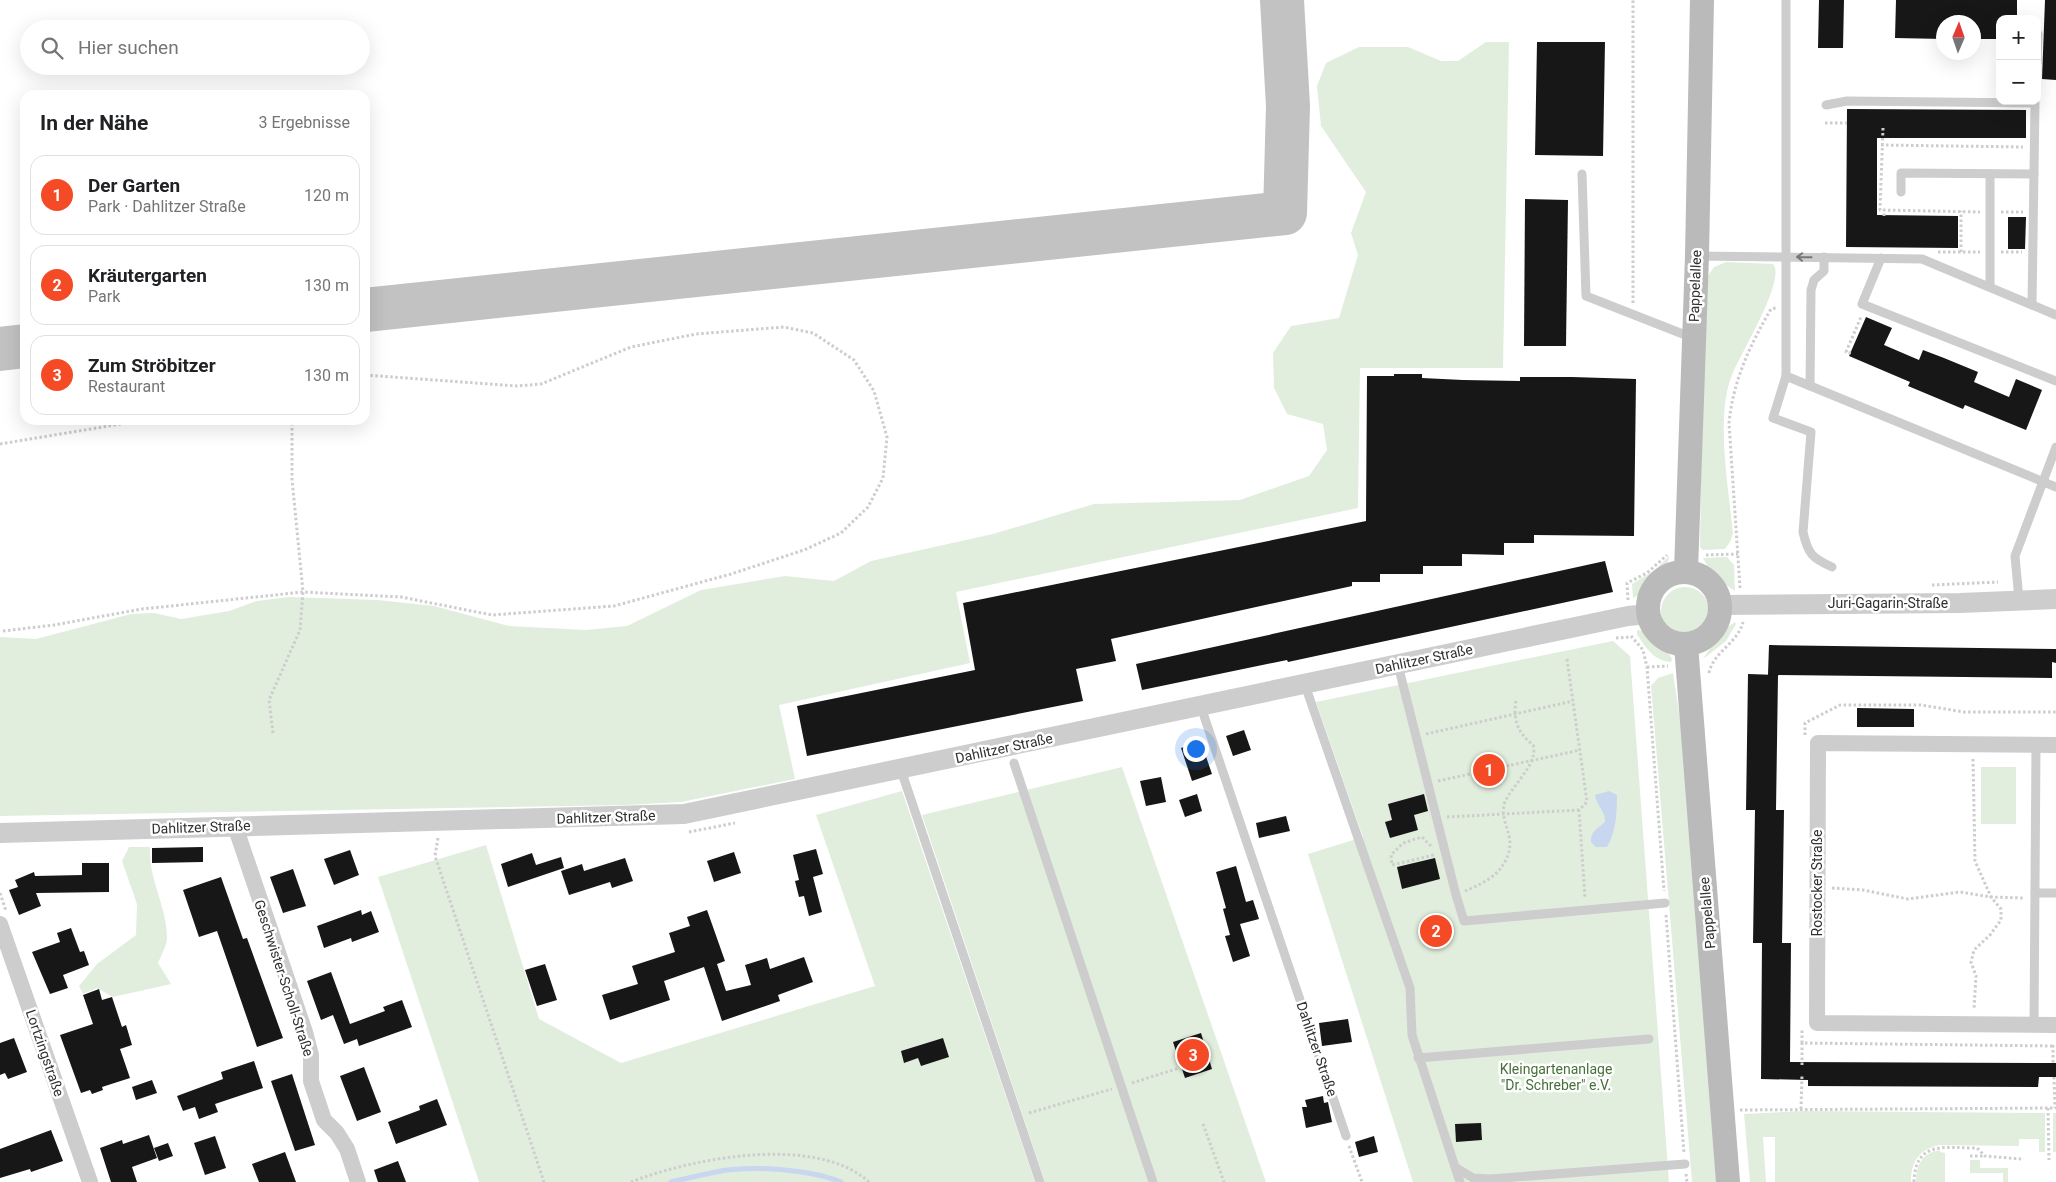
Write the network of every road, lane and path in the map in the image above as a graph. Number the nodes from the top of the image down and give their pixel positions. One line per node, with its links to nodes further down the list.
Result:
1 (1633, 0): 30 (path)
2 (1702, 0): 22 (main road, Pappelallee)
3 (1786, 0): 23 (lane)
4 (1996, 102): 5 (lane)
5 (1826, 105)
6 (2035, 105): 11 (lane)
7 (1825, 123): 8 (path)
8 (1847, 124)
9 (1883, 128): 10 (path)
10 (1881, 145): 11 (path); 16 (path)
11 (2034, 147): 14 (lane)
12 (1582, 174): 30 (lane)
13 (1990, 174): 14 (lane); 15 (lane); 18 (lane)
14 (2034, 174): 19 (lane)
15 (1900, 192)
16 (1884, 210): 17 (path); 20 (path)
17 (1961, 211): 18 (path); 21 (path)
18 (1990, 212): 19 (path); 26 (lane)
19 (2033, 212): 28 (lane)
20 (1884, 216)
21 (1961, 252)
22 (1697, 256): 23 (lane); 32 (main road, Pappelallee)
23 (1785, 257): 24 (lane, one-way to 23); 29 (lane)
24 (1824, 257): 25 (lane); 37 (lane)
25 (1881, 258): 26 (lane); 27 (lane)
26 (1990, 287): 28 (lane)
27 (1862, 304): 33 (path); 36 (lane)
28 (2032, 305): 31 (lane)
29 (1785, 306): 35 (lane); 44 (path)
30 (1633, 314): 32 (lane)
31 (2056, 315)
32 (1693, 338): 46 (main road, Pappelallee)
33 (1851, 353)
34 (370, 375): 47 (path)
35 (1786, 376): 37 (lane); 45 (lane)
36 (2056, 381)
37 (1810, 386): 42 (lane)
38 (115, 425): 40 (path)
39 (292, 425): 47 (path)
40 (0, 444)
41 (2056, 448): 42 (lane)
42 (2042, 481): 43 (lane); 49 (lane)
43 (2056, 487)
44 (1738, 554)
45 (1832, 567)
46 (1686, 571): 50 (main road); 51 (main road)
47 (303, 592): 52 (path); 64 (path)
48 (2056, 599): 49 (street, Juri-Gagarin-Straße)
49 (2020, 601): 50 (street, Juri-Gagarin-Straße)
50 (1721, 605): 54 (main road)
51 (1648, 614): 54 (main road); 56 (street, Dahlitzer Straße)
52 (2, 631)
53 (1631, 637): 86 (path)
54 (1686, 644): 125 (main road, Pappelallee)
55 (1567, 659): 59 (path)
56 (1398, 665): 57 (street, Dahlitzer Straße); 65 (lane)
57 (1305, 685): 60 (street, Dahlitzer Straße); 94 (lane)
58 (1516, 700): 62 (path)
59 (1573, 701): 62 (path); 69 (path)
60 (1201, 706): 72 (street, Dahlitzer Straße); 107 (lane, Dahlitzer Straße)
61 (2056, 712): 63 (path)
62 (1514, 714): 65 (path); 70 (path)
63 (1805, 722)
64 (273, 733)
65 (1416, 736): 73 (lane)
66 (1973, 744): 68 (street, Rostocker Straße); 81 (street, Rostocker Straße); 85 (path)
67 (2056, 744): 68 (street, Rostocker Straße)
68 (2036, 745): 84 (lane)
69 (1580, 750): 70 (path); 74 (path)
70 (1534, 760): 73 (path); 75 (path)
71 (1014, 763): 100 (lane)
72 (901, 770): 77 (street, Dahlitzer Straße); 105 (lane)
73 (1428, 784): 76 (lane)
74 (1579, 810): 75 (path); 87 (path)
75 (1503, 814): 76 (path); 83 (path)
76 (1436, 818): 83 (lane)
77 (441, 821): 78 (street, Dahlitzer Straße); 116 (path)
78 (235, 826): 79 (street, Dahlitzer Straße); 115 (street, Geschwister-Scholl-Straße)
79 (0, 833)
80 (1439, 854): 80 (path)
81 (1816, 887): 85 (path); 89 (street, Rostocker Straße)
82 (2056, 893): 84 (lane)
83 (1456, 895): 87 (lane)
84 (2035, 895): 85 (path); 90 (lane)
85 (1991, 897): 89 (path)
86 (1665, 903): 87 (lane); 112 (path)
87 (1586, 910)
88 (0, 924): 114 (street, Lortzingstraße)
89 (1972, 1024): 90 (street, Rostocker Straße)
90 (2034, 1025): 91 (street, Rostocker Straße)
91 (2055, 1032): 93 (path)
92 (1649, 1039): 94 (lane)
93 (2053, 1046): 95 (path); 96 (path)
94 (1418, 1058): 113 (lane)
95 (2054, 1063)
96 (1802, 1065)
97 (1179, 1068): 100 (path)
98 (1802, 1074): 103 (path)
99 (2054, 1077): 102 (path)
100 (1121, 1086): 105 (path); 120 (lane)
101 (2048, 1108): 102 (path); 103 (path); 111 (path)
102 (2055, 1108)
103 (1801, 1109): 104 (path)
104 (1739, 1110)
105 (1017, 1114): 119 (lane)
106 (1203, 1124): 121 (path)
107 (1346, 1136): 122 (path)
108 (1970, 1156): 109 (path)
109 (1984, 1156): 110 (path); 126 (path)
110 (2020, 1160)
111 (2049, 1160)
112 (1685, 1164): 113 (lane); 124 (path)
113 (1455, 1167): 123 (lane)
114 (90, 1182)
115 (358, 1182)
116 (544, 1182)
117 (631, 1182): 118 (path)
118 (869, 1182)
119 (1040, 1182)
120 (1153, 1182)
121 (1224, 1182)
122 (1362, 1182)
123 (1460, 1182)
124 (1687, 1182)
125 (1728, 1182)
126 (1914, 1182)

